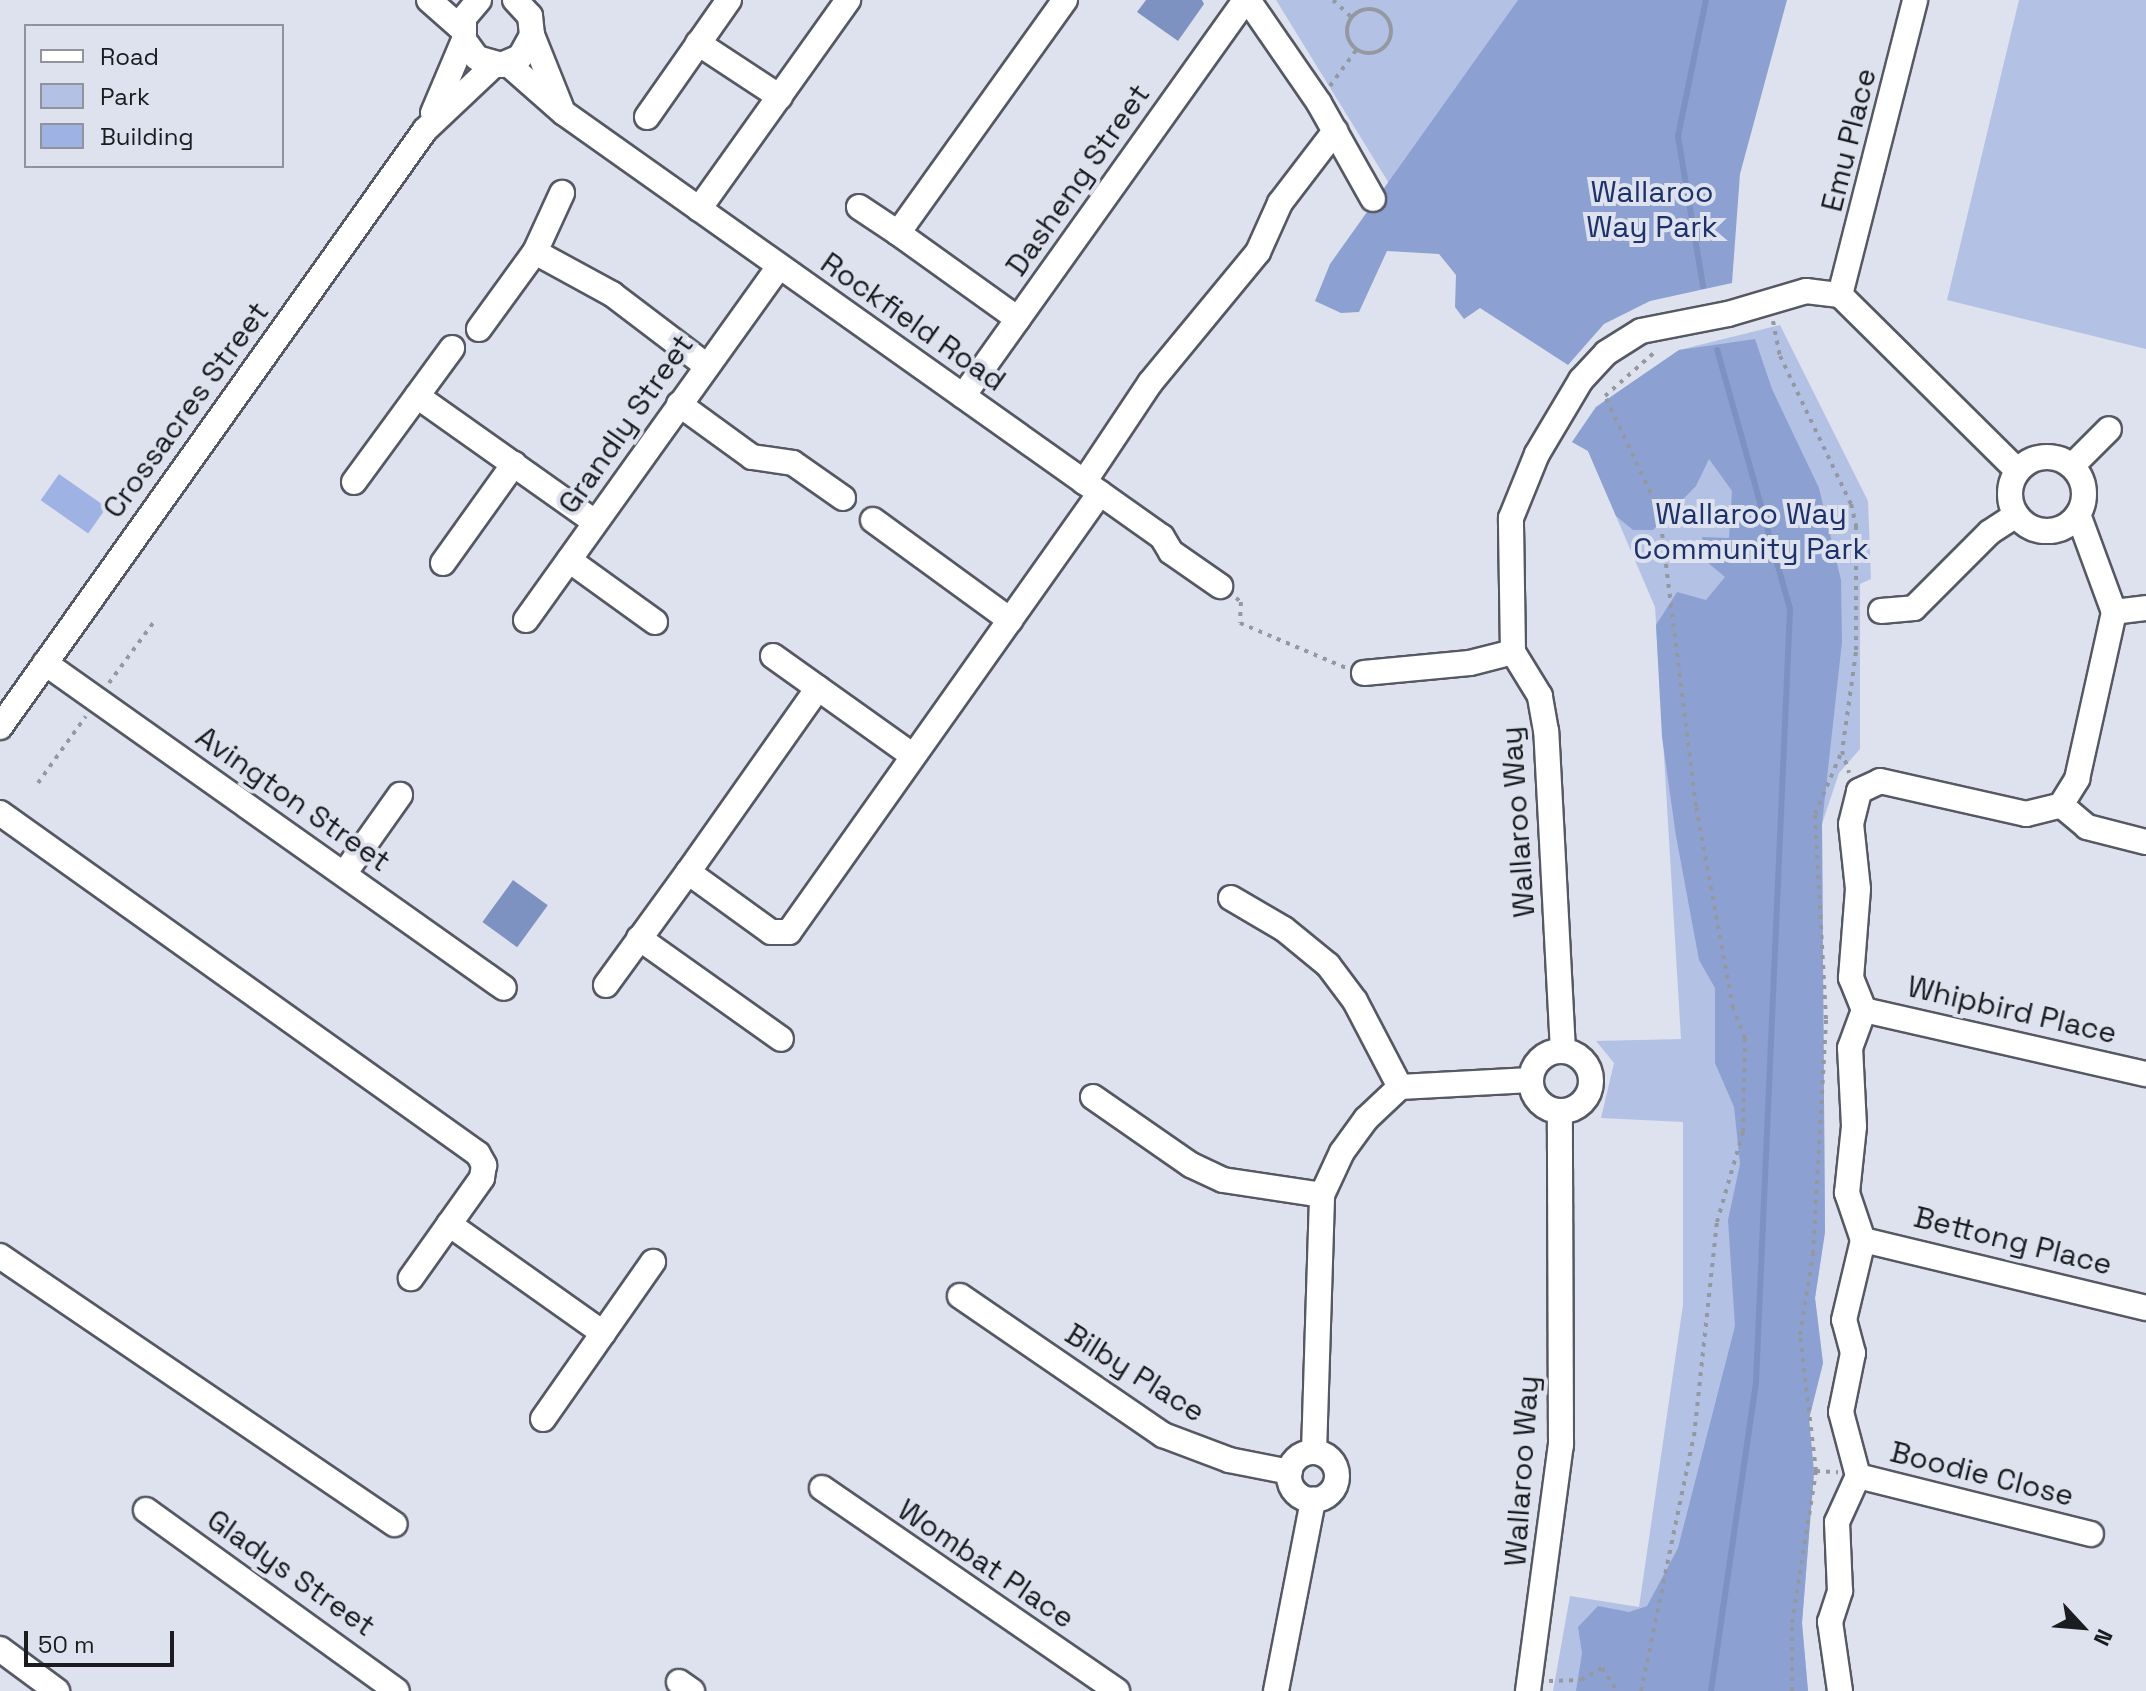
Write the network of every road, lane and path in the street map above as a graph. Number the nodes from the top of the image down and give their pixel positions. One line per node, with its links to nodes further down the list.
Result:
1 (429, 0): 12 (street)
2 (479, 0): 12 (street, Crossacres Street)
3 (515, 0): 11 (street)
4 (729, 0): 13 (street)
5 (848, 0): 16 (street)
6 (1065, 0): 26 (street)
7 (1247, 0): 17 (street); 31 (street, Dasheng Street)
8 (1333, 0): 10 (path)
9 (1915, 0): 29 (street, Emu Place)
10 (1352, 18): 14 (path); 14 (path)
11 (534, 19): 15 (street, Crossacres Street); 18 (street)
12 (463, 35): 15 (street, Rockfield Road); 20 (street, Crossacres Street)
13 (698, 43): 16 (street); 19 (street)
14 (1357, 49): 17 (path)
15 (500, 64): 18 (street, Rockfield Road); 20 (street, Crossacres Street)
16 (780, 97): 25 (street)
17 (1319, 103): 21 (street)
18 (564, 113): 25 (street, Rockfield Road)
19 (647, 117)
20 (425, 130): 61 (street, Crossacres Street)
21 (1335, 131): 23 (street); 44 (street)
22 (562, 193): 27 (street)
23 (1373, 199)
24 (859, 207): 26 (street)
25 (699, 209): 28 (street, Rockfield Road)
26 (898, 233): 31 (street)
27 (535, 252): 32 (street); 35 (street)
28 (779, 266): 35 (street, Grandly Street); 37 (street, Rockfield Road)
29 (1840, 295): 30 (street); 42 (street)
30 (1771, 317): 59 (street); 65 (path)
31 (1018, 319): 37 (street, Dasheng Street)
32 (479, 329)
33 (1667, 344): 111 (path)
34 (452, 348): 36 (street)
35 (707, 366): 38 (street, Grandly Street)
36 (417, 396): 40 (street); 43 (street)
37 (963, 396): 44 (street, Rockfield Road)
38 (679, 404): 45 (street); 49 (street, Grandly Street)
39 (2109, 429): 41 (street)
40 (514, 464): 49 (street); 51 (street)
41 (2072, 466): 42 (street); 46 (street)
42 (2018, 471): 47 (street)
43 (354, 482)
44 (1092, 488): 52 (street, Rockfield Road); 57 (street)
45 (843, 498)
46 (2078, 514): 47 (street); 55 (street)
47 (2016, 515): 54 (street)
48 (873, 520): 57 (street)
49 (595, 522): 50 (street, Grandly Street)
50 (569, 560): 56 (street, Grandly Street); 58 (street)
51 (443, 563)
52 (1220, 586): 62 (path)
53 (2146, 608): 55 (street)
54 (1881, 611)
55 (2114, 612): 69 (street)
56 (526, 620)
57 (1010, 620): 66 (street)
58 (655, 622)
59 (1513, 652): 62 (street); 80 (street, Wallaroo Way)
60 (773, 656): 63 (street)
61 (45, 663): 64 (street, Crossacres Street); 73 (street, Avington Street)
62 (1364, 673)
63 (818, 688): 66 (street); 72 (street)
64 (0, 727)
65 (1842, 751): 67 (path); 112 (path)
66 (913, 756): 72 (street)
67 (1859, 791): 69 (street); 78 (street)
68 (400, 795): 73 (street)
69 (2061, 805): 71 (street)
70 (0, 813): 87 (street)
71 (2146, 842)
72 (688, 872): 75 (street)
73 (344, 874): 77 (street, Avington Street)
74 (1231, 898): 83 (street)
75 (639, 938): 76 (street); 79 (street)
76 (606, 985)
77 (504, 988)
78 (1864, 1010): 81 (street, Whipbird Place); 88 (street)
79 (781, 1039)
80 (1563, 1051): 82 (street); 85 (street)
81 (2146, 1074)
82 (1531, 1080): 83 (street); 85 (street)
83 (1400, 1087): 86 (street)
84 (1093, 1097): 86 (street)
85 (1560, 1111): 105 (street, Wallaroo Way)
86 (1322, 1195): 96 (street)
87 (449, 1224): 91 (street); 94 (street)
88 (1863, 1240): 93 (street, Bettong Place); 98 (street)
89 (0, 1256): 102 (street)
90 (653, 1262): 94 (street)
91 (411, 1278)
92 (960, 1296): 97 (street, Bilby Place)
93 (2146, 1308)
94 (603, 1333): 95 (street)
95 (543, 1419)
96 (1314, 1452): 97 (street); 100 (street)
97 (1290, 1472): 100 (street)
98 (1858, 1476): 103 (street, Boodie Close); 113 (street)
99 (822, 1488): 108 (street, Wombat Place)
100 (1313, 1500): 109 (street)
101 (146, 1510): 107 (street, Gladys Street)
102 (394, 1524)
103 (2091, 1534)
104 (0, 1649): 106 (street)
105 (1529, 1686): 110 (path)
106 (57, 1691)
107 (397, 1691)
108 (1117, 1691)
109 (1276, 1691)
110 (1617, 1691)
111 (1641, 1691)
112 (1792, 1691)
113 (1840, 1691)

